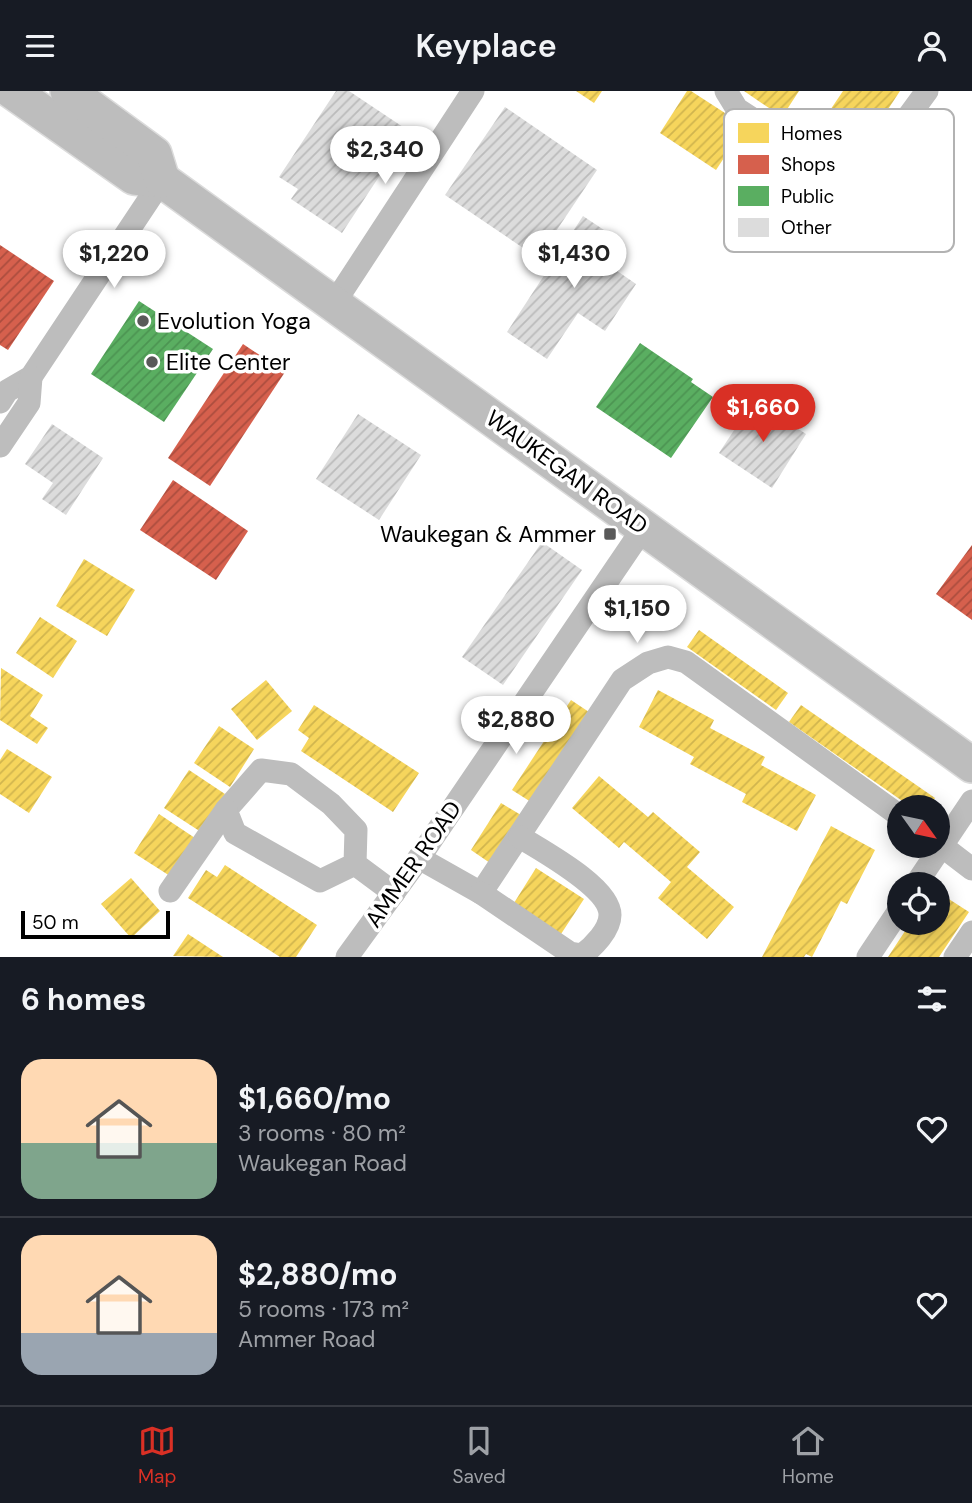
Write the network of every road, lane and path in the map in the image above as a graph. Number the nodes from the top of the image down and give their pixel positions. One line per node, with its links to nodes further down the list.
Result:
1 (12, 91): 8 (main road, WAUKEGAN ROAD)
2 (68, 91): 8 (main road, WAUKEGAN ROAD)
3 (473, 91): 9 (street)
4 (726, 91): 6 (street)
5 (927, 91): 7 (street)
6 (737, 109)
7 (914, 109)
8 (162, 180): 9 (main road, WAUKEGAN ROAD); 10 (street)
9 (333, 305): 13 (main road, WAUKEGAN ROAD)
10 (31, 377): 11 (street); 12 (street)
11 (0, 402)
12 (0, 446)
13 (644, 527): 14 (main road, WAUKEGAN ROAD); 21 (street, AMMER ROAD)
14 (972, 765)
15 (972, 801): 18 (street)
16 (887, 807): 19 (street)
17 (226, 810): 22 (street); 22 (street); 24 (street)
18 (950, 831)
19 (520, 837): 26 (street); 26 (street)
20 (950, 852): 23 (street)
21 (419, 859): 25 (street, AMMER ROAD); 26 (street)
22 (355, 864): 25 (street)
23 (972, 869)
24 (170, 891)
25 (394, 893): 29 (street, AMMER ROAD)
26 (481, 893)
27 (887, 928): 30 (street)
28 (972, 932): 31 (street)
29 (347, 957)
30 (868, 957)
31 (956, 957)

